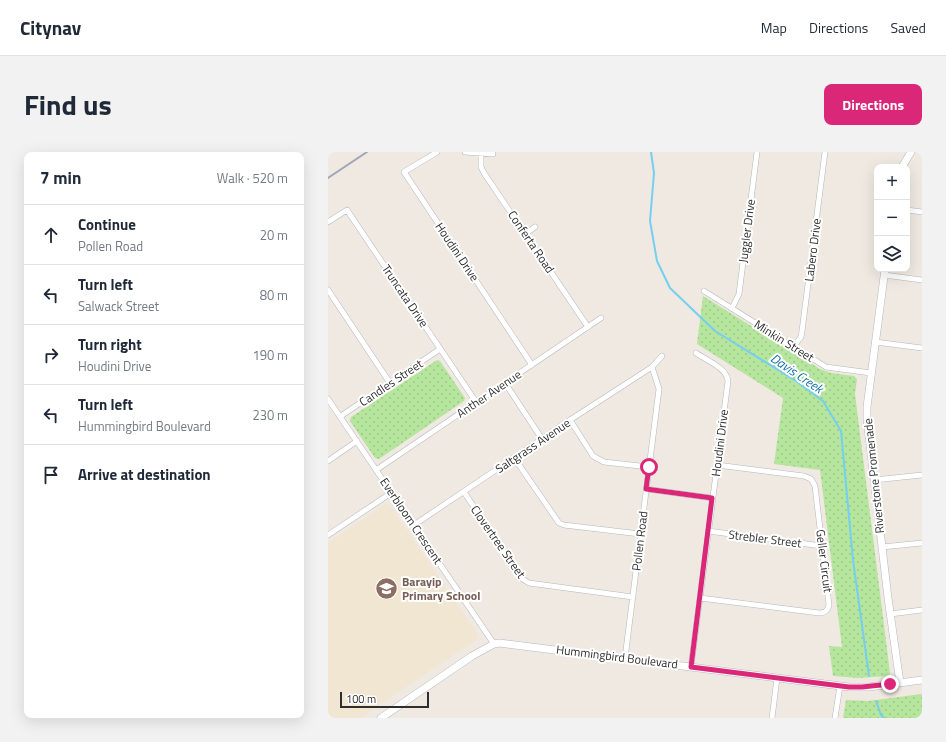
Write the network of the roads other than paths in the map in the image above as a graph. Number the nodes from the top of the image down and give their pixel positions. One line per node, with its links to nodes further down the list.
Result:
1 (437, 152): 29 (street, Houdini Drive)
2 (465, 152): 7 (street)
3 (757, 152): 20 (street, Juggler Drive)
4 (825, 152): 24 (street, Labero Drive)
5 (905, 152): 9 (street)
6 (911, 152): 10 (street)
7 (481, 154): 8 (street); 15 (street, Conferta Road)
8 (493, 154)
9 (903, 164)
10 (904, 164)
11 (910, 210): 12 (street)
12 (922, 212)
13 (328, 222): 26 (street, Truncata Drive)
14 (535, 227): 15 (street)
15 (525, 234): 22 (street, Conferta Road)
16 (884, 272): 17 (street); 23 (street, Riverstone Promenade)
17 (922, 280)
18 (328, 290): 32 (street)
19 (704, 291): 20 (street, Minkin Street)
20 (732, 308): 24 (street, Minkin Street)
21 (601, 318): 22 (street, Anther Avenue)
22 (588, 327): 29 (street, Anther Avenue)
23 (875, 342): 25 (street); 31 (street, Riverstone Promenade)
24 (794, 346): 31 (street, Minkin Street)
25 (922, 348)
26 (440, 349): 32 (street, Candles Street); 35 (street, Truncata Drive)
27 (696, 353): 42 (street, Houdini Drive)
28 (662, 356): 30 (street)
29 (532, 365): 33 (street, Anther Avenue)
30 (652, 367): 37 (street, Saltgrass Avenue); 43 (street, Pollen Road)
31 (871, 373): 46 (street, Riverstone Promenade)
32 (390, 383): 36 (street, Candles Street)
33 (505, 383): 35 (street, Anther Avenue); 38 (street)
34 (328, 398): 36 (street, Everbloom Crescent)
35 (476, 402): 44 (street, Anther Avenue)
36 (341, 416): 39 (street, Everbloom Crescent)
37 (570, 420): 38 (street, Saltgrass Avenue); 43 (street)
38 (542, 439): 40 (street, Saltgrass Avenue)
39 (357, 441): 41 (street); 44 (street, Everbloom Crescent)
40 (514, 458): 48 (street, Saltgrass Avenue); 53 (street)
41 (328, 461)
42 (717, 464): 50 (street, Houdini Drive); 56 (street, Geller Circuit)
43 (649, 467): 47 (street, Pollen Road)
44 (376, 470): 49 (street, Everbloom Crescent)
45 (922, 474): 46 (street)
46 (874, 480): 57 (street, Riverstone Promenade)
47 (646, 489): 50 (street); 53 (street, Pollen Road)
48 (464, 492): 51 (street, Saltgrass Avenue); 58 (street, Clovertree Street)
49 (391, 493): 51 (street, Everbloom Crescent); 54 (street)
50 (712, 498): 52 (street, Houdini Drive)
51 (414, 526): 62 (street, Everbloom Crescent)
52 (708, 532): 56 (street, Strebler Street); 59 (street, Houdini Drive)
53 (640, 534): 58 (street, Pollen Road)
54 (328, 535)
55 (922, 542): 57 (street)
56 (822, 546): 59 (street, Geller Circuit)
57 (882, 547): 61 (street, Riverstone Promenade)
58 (633, 597): 63 (street, Pollen Road)
59 (700, 598): 64 (street, Houdini Drive)
60 (922, 610): 61 (street)
61 (890, 614): 67 (street, Riverstone Promenade)
62 (494, 644): 63 (street, Hummingbird Boulevard); 69 (street)
63 (625, 658): 64 (street, Hummingbird Boulevard)
64 (691, 667): 65 (street, Hummingbird Boulevard)
65 (777, 678): 68 (street, Hummingbird Boulevard); 70 (street)
66 (922, 680): 67 (street, Hummingbird Boulevard)
67 (900, 683): 68 (street, Hummingbird Boulevard)
68 (840, 686): 71 (street)
69 (381, 718)
70 (772, 718)
71 (835, 718)

